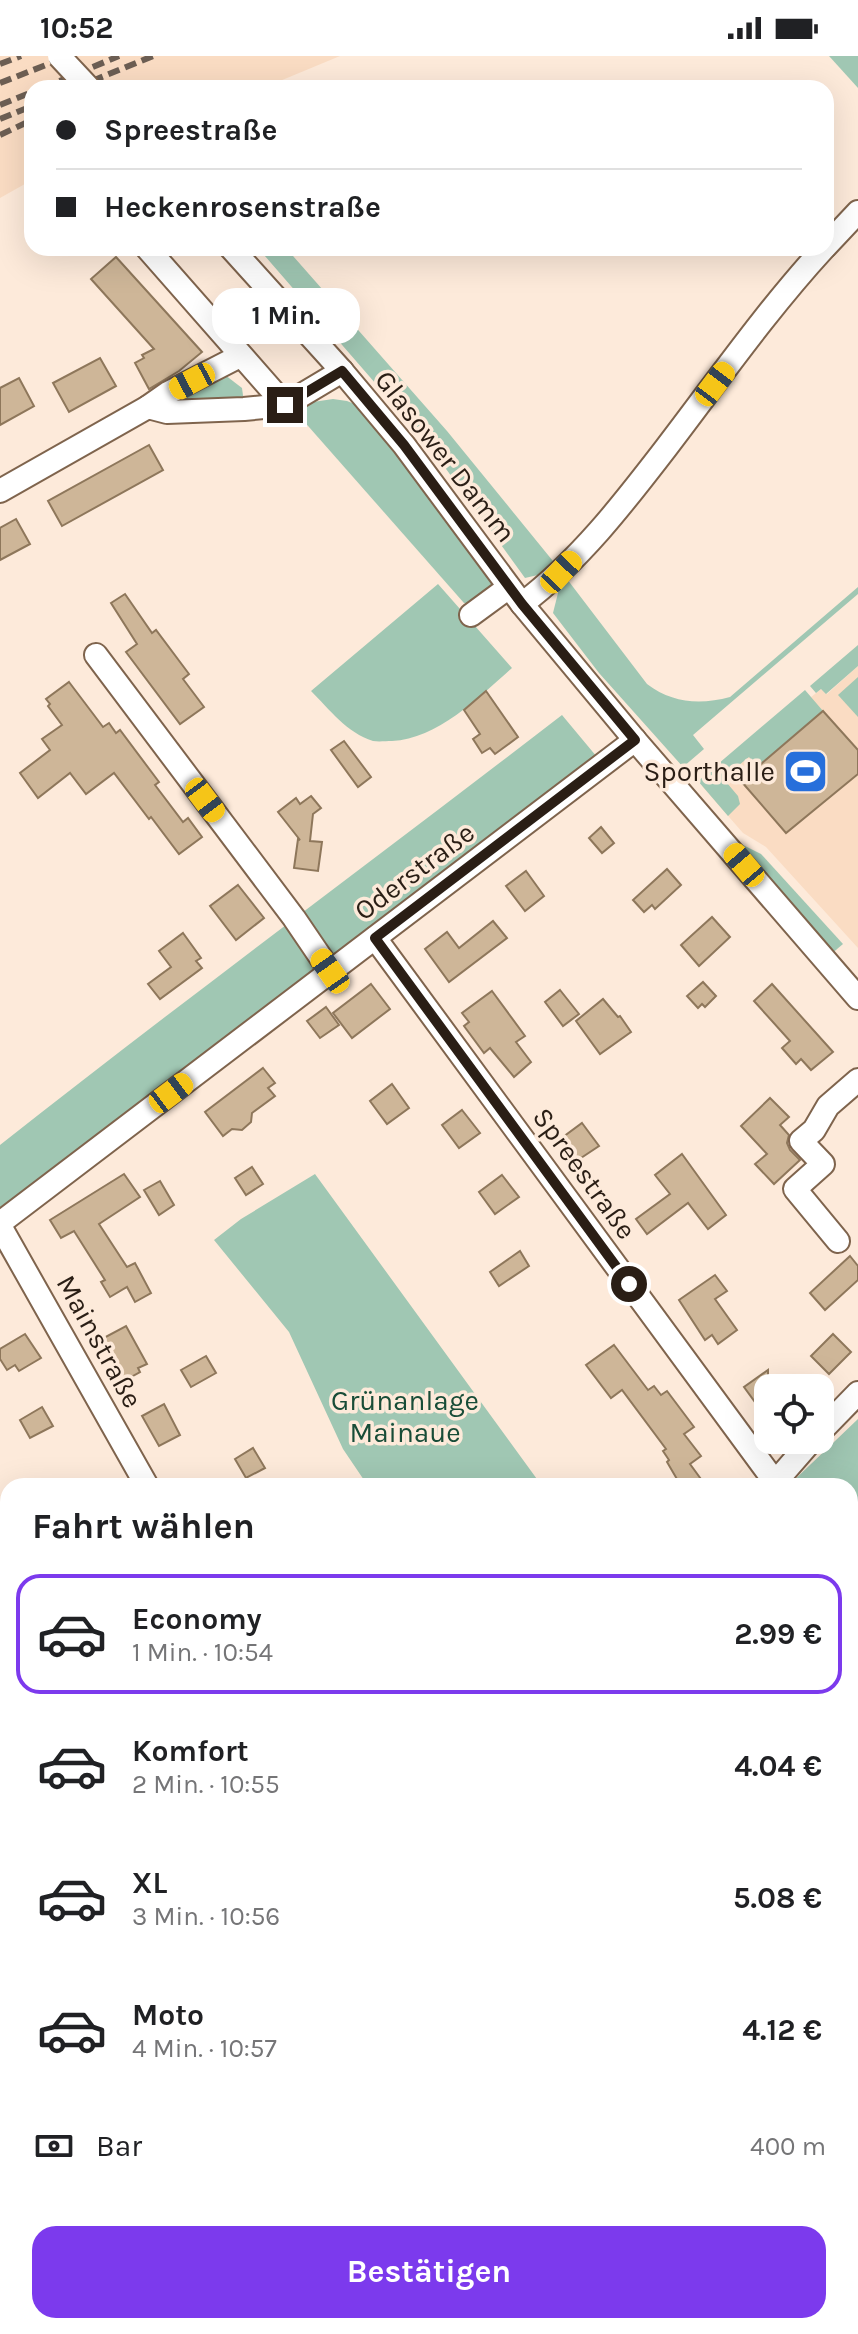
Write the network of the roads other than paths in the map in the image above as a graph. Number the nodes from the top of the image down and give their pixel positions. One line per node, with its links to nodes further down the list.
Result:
1 (59, 56): 2 (street, bridge)
2 (82, 80)
3 (858, 212): 4 (street)
4 (834, 237)
5 (154, 256): 8 (street)
6 (238, 256): 9 (street, Glasower Damm)
7 (817, 256): 13 (street)
8 (240, 356): 10 (street); 11 (street)
9 (342, 371): 10 (street); 13 (street, Glasower Damm)
10 (285, 405): 11 (street)
11 (148, 407): 12 (street)
12 (0, 491)
13 (516, 595): 14 (street); 16 (street, Glasower Damm)
14 (471, 615)
15 (96, 655): 18 (street)
16 (635, 740): 17 (street, Oderstraße); 19 (street, Glasower Damm)
17 (375, 938): 18 (street, Oderstraße); 27 (street, Spreestraße)
18 (330, 971): 21 (street, Oderstraße)
19 (858, 998)
20 (858, 1080): 22 (street)
21 (0, 1224): 26 (street, Mainstraße)
22 (838, 1241)
23 (858, 1393): 24 (street)
24 (834, 1418)
25 (800, 1454): 28 (street)
26 (143, 1478)
27 (770, 1478)
28 (779, 1478)

